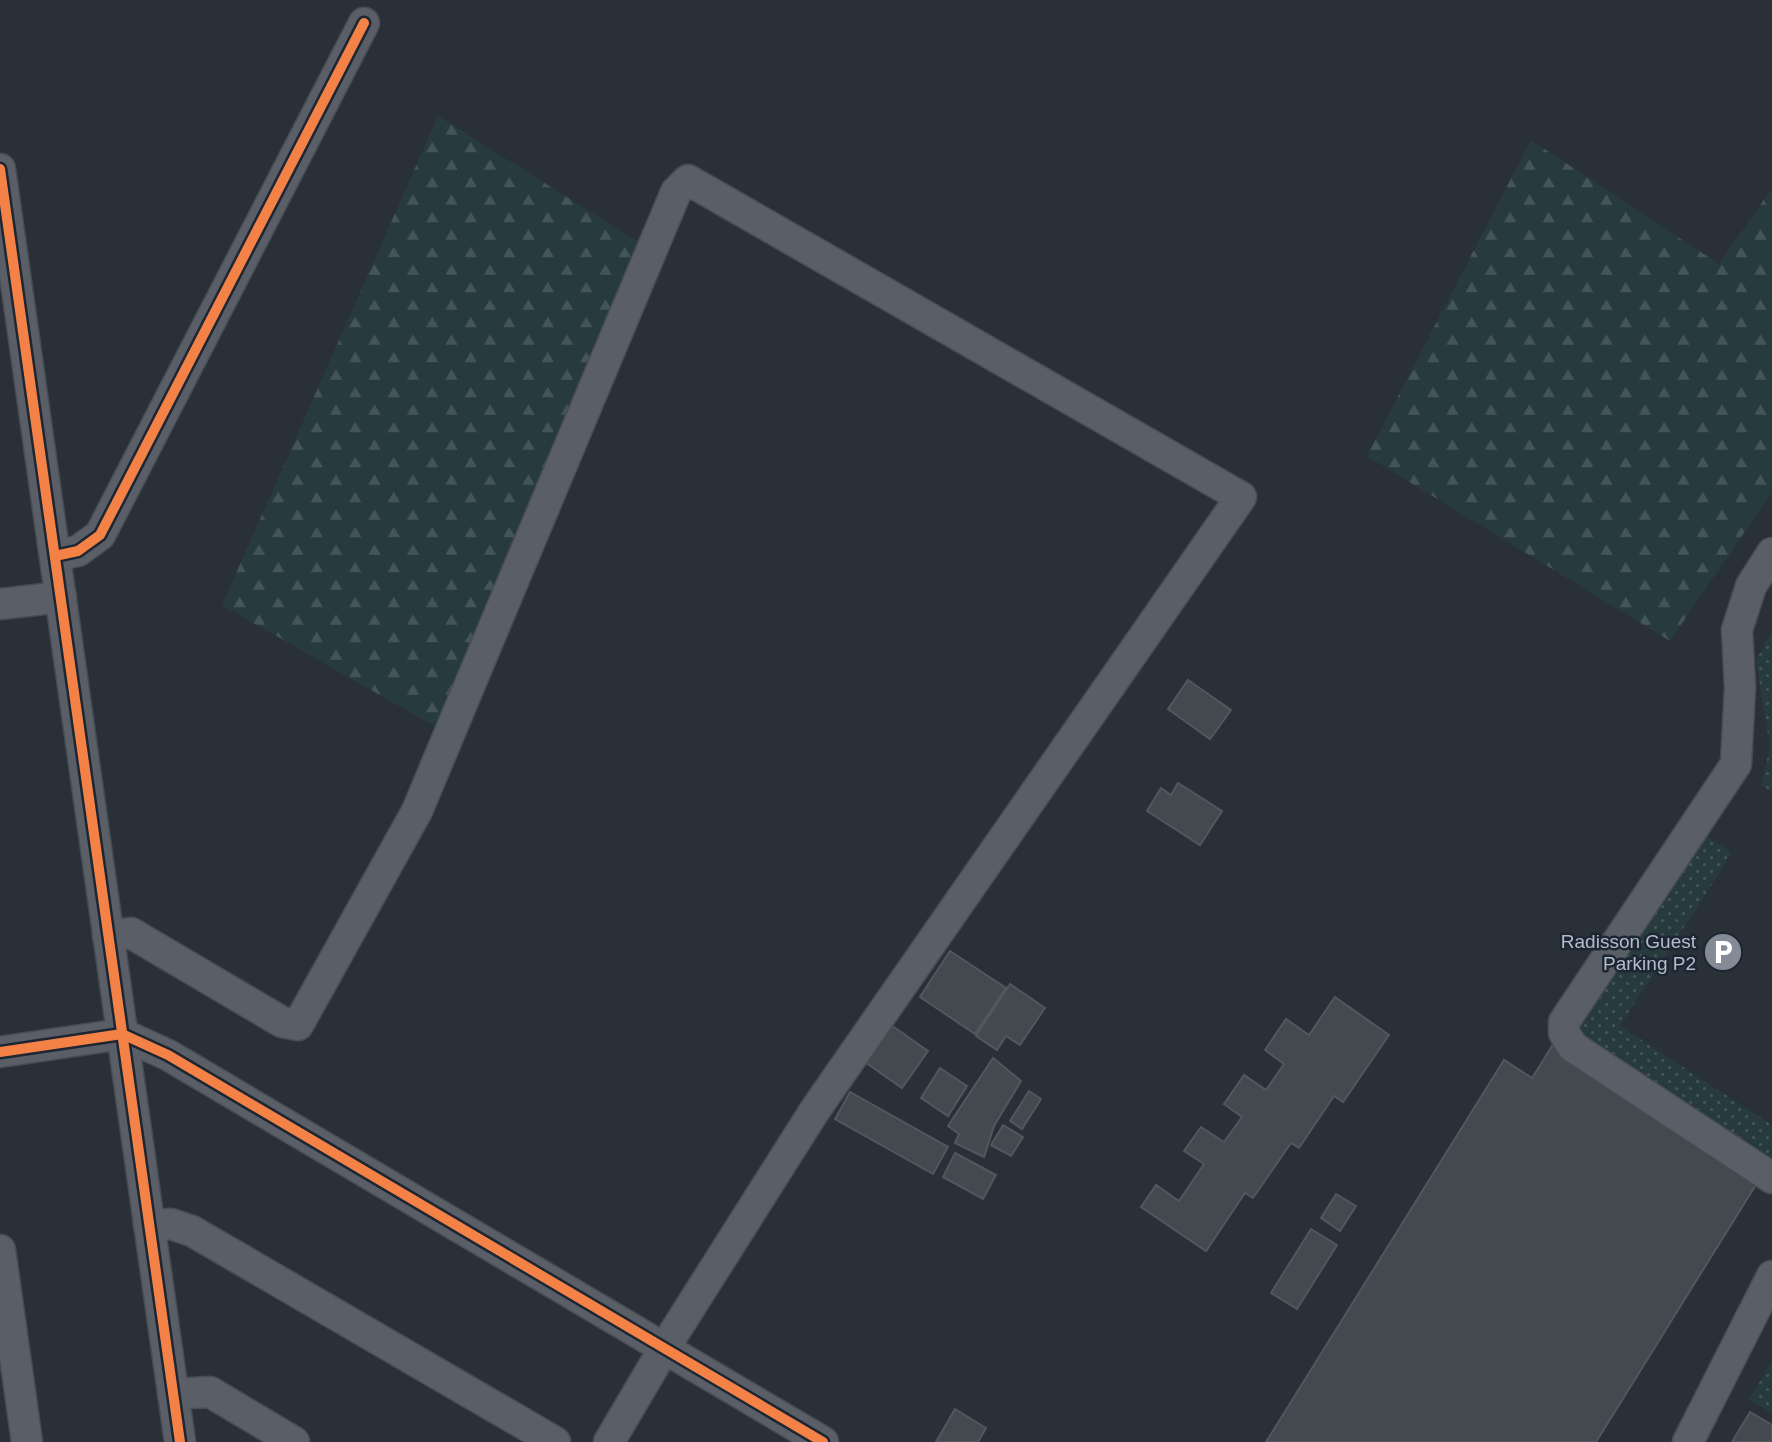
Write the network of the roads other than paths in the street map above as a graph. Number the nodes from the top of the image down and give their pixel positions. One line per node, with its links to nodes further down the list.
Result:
1 (364, 23): 5 (street)
2 (0, 169): 3 (street)
3 (4, 220): 5 (street)
4 (1772, 553): 11 (street)
5 (55, 556): 6 (street)
6 (61, 597): 7 (street); 8 (street)
7 (0, 604)
8 (108, 936): 9 (street); 15 (street)
9 (122, 1034): 10 (street); 12 (street); 15 (street)
10 (0, 1052)
11 (1772, 1178)
12 (149, 1225): 16 (street); 20 (street)
13 (0, 1250): 17 (street)
14 (1772, 1276): 23 (street)
15 (665, 1347): 21 (street); 22 (street)
16 (173, 1394): 18 (street); 19 (street)
17 (27, 1442)
18 (180, 1442)
19 (294, 1442)
20 (555, 1442)
21 (610, 1442)
22 (823, 1442)
23 (1688, 1442)

